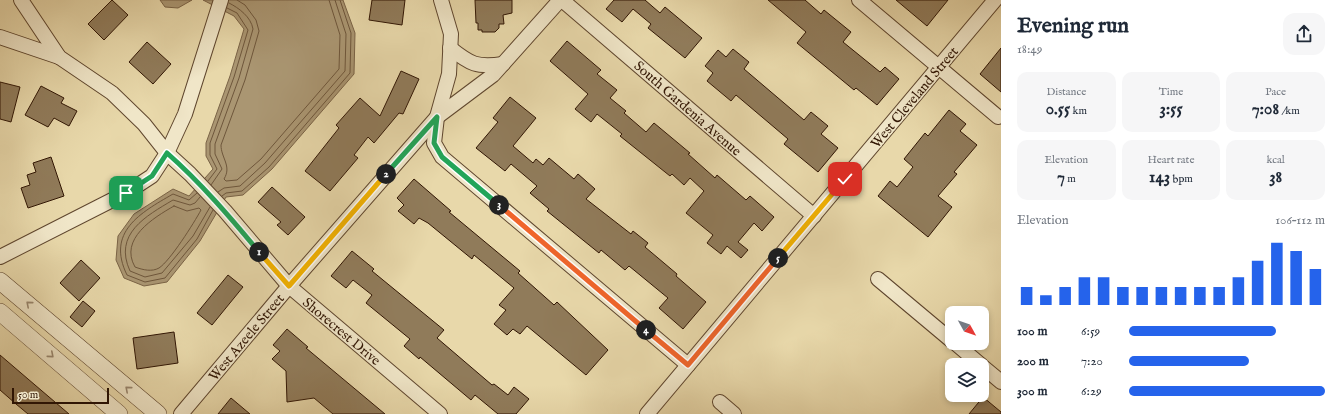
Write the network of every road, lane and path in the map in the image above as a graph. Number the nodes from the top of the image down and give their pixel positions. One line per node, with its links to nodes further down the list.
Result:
1 (21, 0): 9 (street, Shorecrest Drive)
2 (221, 0): 14 (street)
3 (441, 0): 8 (street)
4 (561, 0): 10 (street, West Azeele Street); 15 (street, South Gardenia Avenue)
5 (860, 0): 11 (street)
6 (995, 0): 11 (street, West Cleveland Street)
7 (0, 37): 9 (street)
8 (450, 48): 10 (street); 12 (street)
9 (59, 57): 14 (street, Shorecrest Drive)
10 (503, 64): 12 (street, West Azeele Street)
11 (938, 68): 13 (street); 15 (street, West Cleveland Street)
12 (437, 117): 19 (street, West Azeele Street); 24 (street)
13 (998, 117)
14 (167, 153): 16 (street); 19 (street, Shorecrest Drive)
15 (814, 216): 24 (street, West Cleveland Street)
16 (0, 257)
17 (878, 279): 21 (street)
18 (0, 281): 29 (street, one-way to 18)
19 (289, 286): 30 (street, West Azeele Street); 31 (street, Shorecrest Drive)
20 (0, 312): 28 (street, one-way to 28)
21 (945, 335)
22 (962, 350): 23 (street)
23 (971, 358)
24 (688, 365): 32 (street, West Cleveland Street)
25 (989, 374): 26 (street)
26 (1001, 382)
27 (720, 402): 33 (street)
28 (119, 414)
29 (158, 414)
30 (181, 414)
31 (440, 414)
32 (647, 414)
33 (734, 414)

